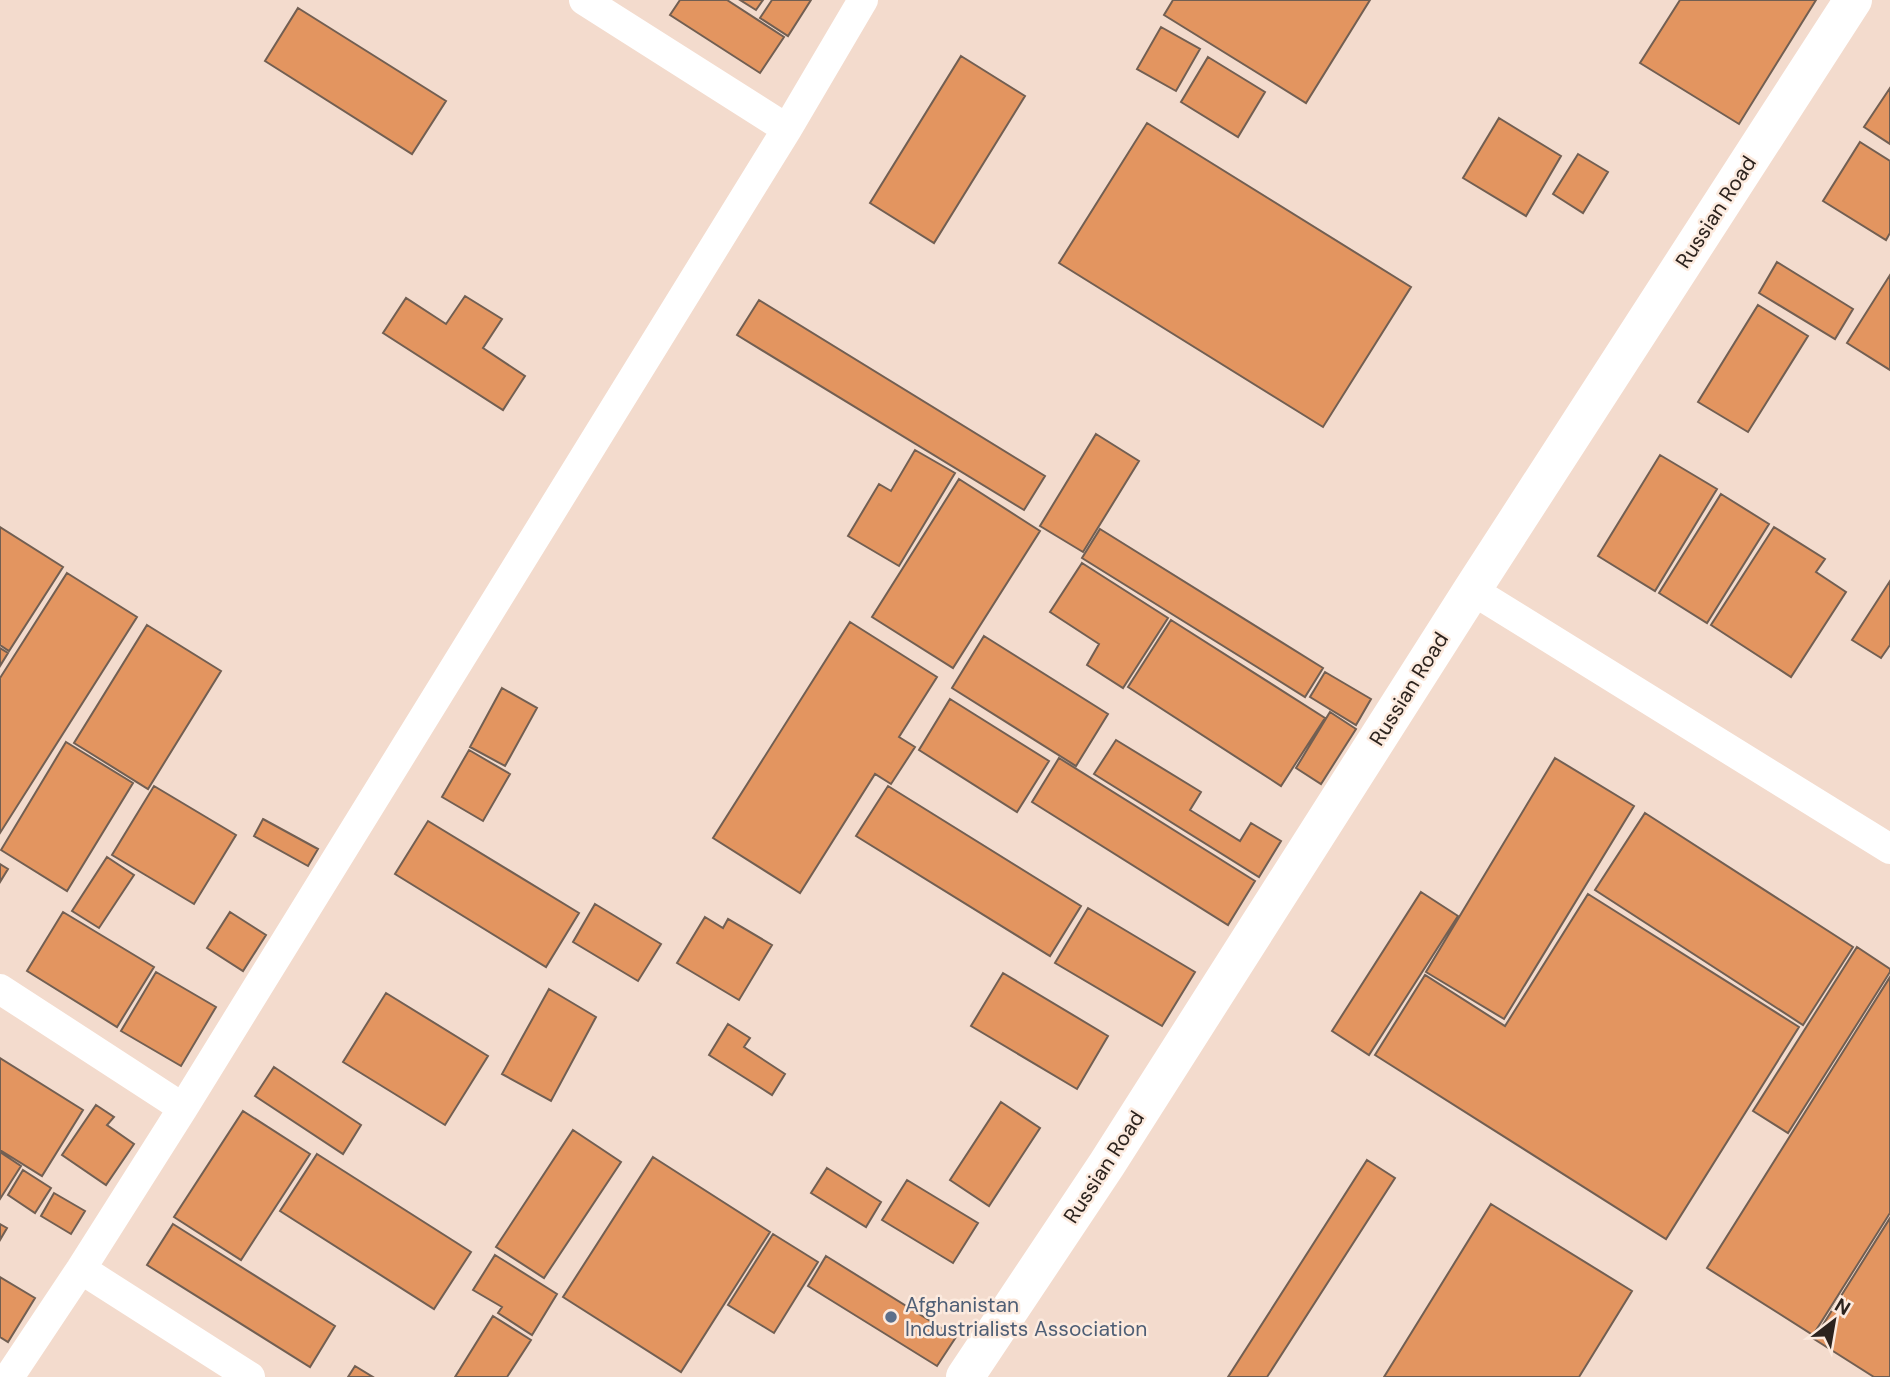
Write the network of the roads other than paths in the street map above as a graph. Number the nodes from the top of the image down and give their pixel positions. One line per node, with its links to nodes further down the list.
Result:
1 (584, 0): 4 (street)
2 (863, 0): 4 (street)
3 (1853, 0): 5 (main road, Russian Road)
4 (787, 129): 8 (street)
5 (1472, 590): 6 (street); 12 (main road, Russian Road)
6 (1890, 849)
7 (0, 989): 8 (street)
8 (183, 1108): 9 (street)
9 (81, 1269): 10 (street); 11 (street)
10 (9, 1377)
11 (250, 1377)
12 (965, 1377)

